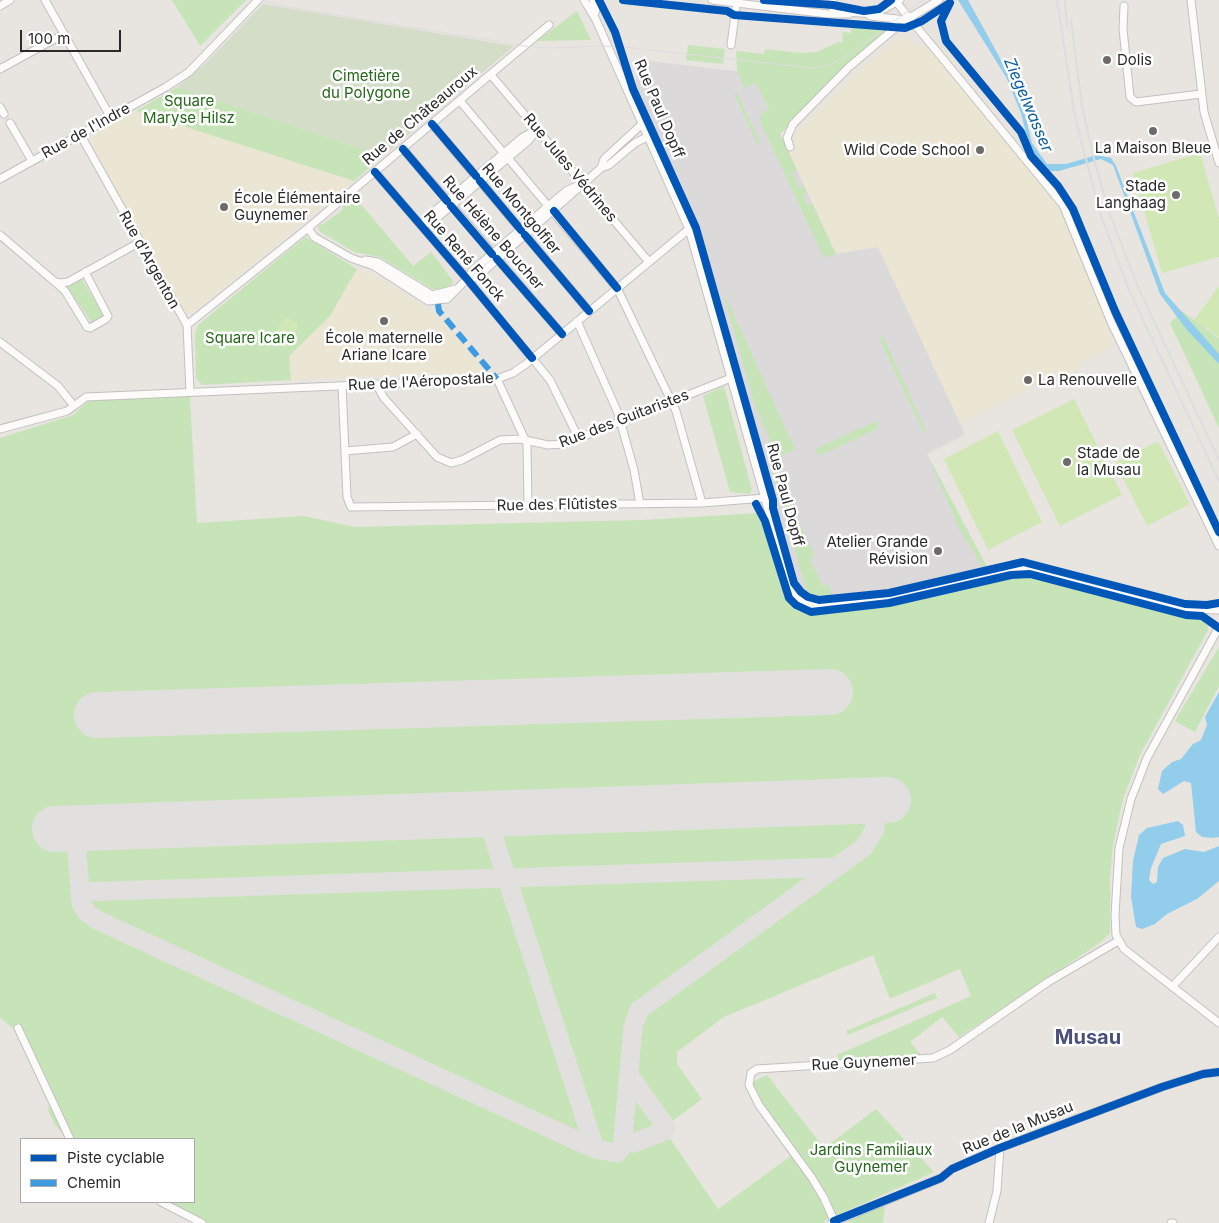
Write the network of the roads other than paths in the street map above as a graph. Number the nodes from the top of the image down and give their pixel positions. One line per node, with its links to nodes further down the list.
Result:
1 (10, 0): 12 (street)
2 (45, 0): 22 (street)
3 (258, 0): 28 (street, Rue de l'Indre)
4 (584, 0): 18 (street, Rue Paul Dopff)
5 (593, 0): 18 (street, Rue Paul Dopff)
6 (712, 0): 10 (street)
7 (833, 0): 14 (street)
8 (939, 0): 19 (street)
9 (1191, 0): 26 (street)
10 (736, 1): 15 (street); 23 (street)
11 (898, 1): 17 (street); 19 (street)
12 (0, 6)
13 (1124, 6): 26 (street)
14 (832, 11): 15 (street); 16 (street)
15 (812, 12): 16 (street)
16 (849, 14): 17 (street)
17 (867, 15): 20 (street)
18 (594, 16): 31 (street, Rue Paul Dopff)
19 (909, 19): 20 (street); 82 (street)
20 (895, 20): 35 (street)
21 (549, 25): 25 (street, Rue de Châteauroux)
22 (64, 34): 24 (street); 28 (street)
23 (731, 45)
24 (0, 69)
25 (491, 75): 27 (street, Rue de Châteauroux); 32 (street, Rue Jules Védrines)
26 (1201, 94): 39 (street)
27 (460, 101): 30 (street, Rue de Châteauroux); 37 (street)
28 (111, 118): 33 (street, Rue de l'Indre)
29 (10, 123): 38 (street)
30 (432, 124): 36 (street, Rue de Châteauroux); 43 (street, Rue Montgolfier)
31 (642, 125): 34 (street, Rue Paul Dopff); 40 (street)
32 (538, 129): 37 (street); 44 (street, Rue Jules Védrines)
33 (80, 134): 38 (street, Rue de l'Indre); 52 (street, Rue d'Argenton)
34 (647, 137): 40 (street); 49 (street, Rue Paul Dopff)
35 (790, 147)
36 (403, 149): 41 (street, Rue de Châteauroux); 45 (street, Rue Hélène Boucher)
37 (506, 155): 43 (street); 46 (street)
38 (32, 161): 42 (street, Rue de l'Indre)
39 (1219, 163)
40 (601, 168): 44 (street)
41 (375, 172): 47 (street, Rue René Fonck); 48 (street, Rue de Châteauroux)
42 (0, 179)
43 (478, 179): 45 (street); 50 (street, Rue Montgolfier)
44 (583, 183): 46 (street); 54 (street, Rue Jules Védrines)
45 (449, 203): 47 (street); 53 (street, Rue Hélène Boucher)
46 (552, 208): 50 (street); 58 (street)
47 (421, 226): 56 (street, Rue René Fonck)
48 (308, 228): 56 (street); 61 (street, Rue de Châteauroux)
49 (689, 229): 54 (street, Rue de l'Aéropostale); 65 (street, Rue Paul Dopff)
50 (523, 232): 53 (street); 59 (street, Rue Montgolfier)
51 (0, 235): 57 (street)
52 (140, 242): 55 (street); 61 (street, Rue d'Argenton)
53 (494, 256): 56 (street); 62 (street, Rue Hélène Boucher)
54 (649, 262): 58 (street, Rue de l'Aéropostale)
55 (86, 272): 57 (street); 57 (street)
56 (468, 279): 64 (street, Rue René Fonck)
57 (55, 282)
58 (617, 288): 59 (street, Rue de l'Aéropostale); 70 (street)
59 (589, 311): 60 (street, Rue de l'Aéropostale)
60 (576, 321): 62 (street, Rue de l'Aéropostale); 72 (street)
61 (187, 325): 69 (street, Rue d'Argenton)
62 (562, 334): 64 (street, Rue de l'Aéropostale)
63 (0, 342): 71 (street)
64 (532, 358): 66 (street, Rue de l'Aéropostale); 75 (street, Rue René Fonck)
65 (731, 378): 70 (street, Rue des Guitaristes); 78 (street, Rue Paul Dopff)
66 (497, 379): 67 (street, Rue de l'Aéropostale); 76 (street)
67 (376, 384): 68 (street, Rue de l'Aéropostale); 74 (street, Rue des Guitaristes)
68 (342, 386): 69 (street, Rue de l'Aéropostale); 77 (street)
69 (190, 392): 71 (street, Rue de l'Aéropostale)
70 (671, 402): 72 (street, Rue des Guitaristes); 79 (street)
71 (74, 406): 73 (street, Rue de l'Aéropostale)
72 (620, 422): 75 (street, Rue des Guitaristes); 80 (street)
73 (0, 428)
74 (417, 434): 76 (street, Rue des Guitaristes); 77 (street)
75 (579, 439): 76 (street, Rue des Guitaristes)
76 (526, 440): 81 (street)
77 (345, 451): 81 (street, Rue des Flûtistes)
78 (765, 498): 79 (street, Rue des Flûtistes); 83 (street, Rue Paul Dopff)
79 (702, 503): 80 (street, Rue des Flûtistes)
80 (640, 504): 81 (street, Rue des Flûtistes)
81 (528, 505)
82 (1219, 546)
83 (1219, 610)
84 (1219, 627): 86 (street)
85 (1219, 937): 87 (street)
86 (1118, 941): 87 (street); 94 (street, Rue Guynemer)
87 (1172, 987): 88 (street)
88 (1219, 1022)
89 (18, 1028): 91 (street)
90 (1219, 1072): 92 (street, Rue de la Musau)
91 (70, 1138)
92 (1000, 1148): 94 (street, Rue de la Musau); 96 (street)
93 (164, 1203): 95 (street)
94 (834, 1222)
95 (202, 1223)
96 (989, 1223)

